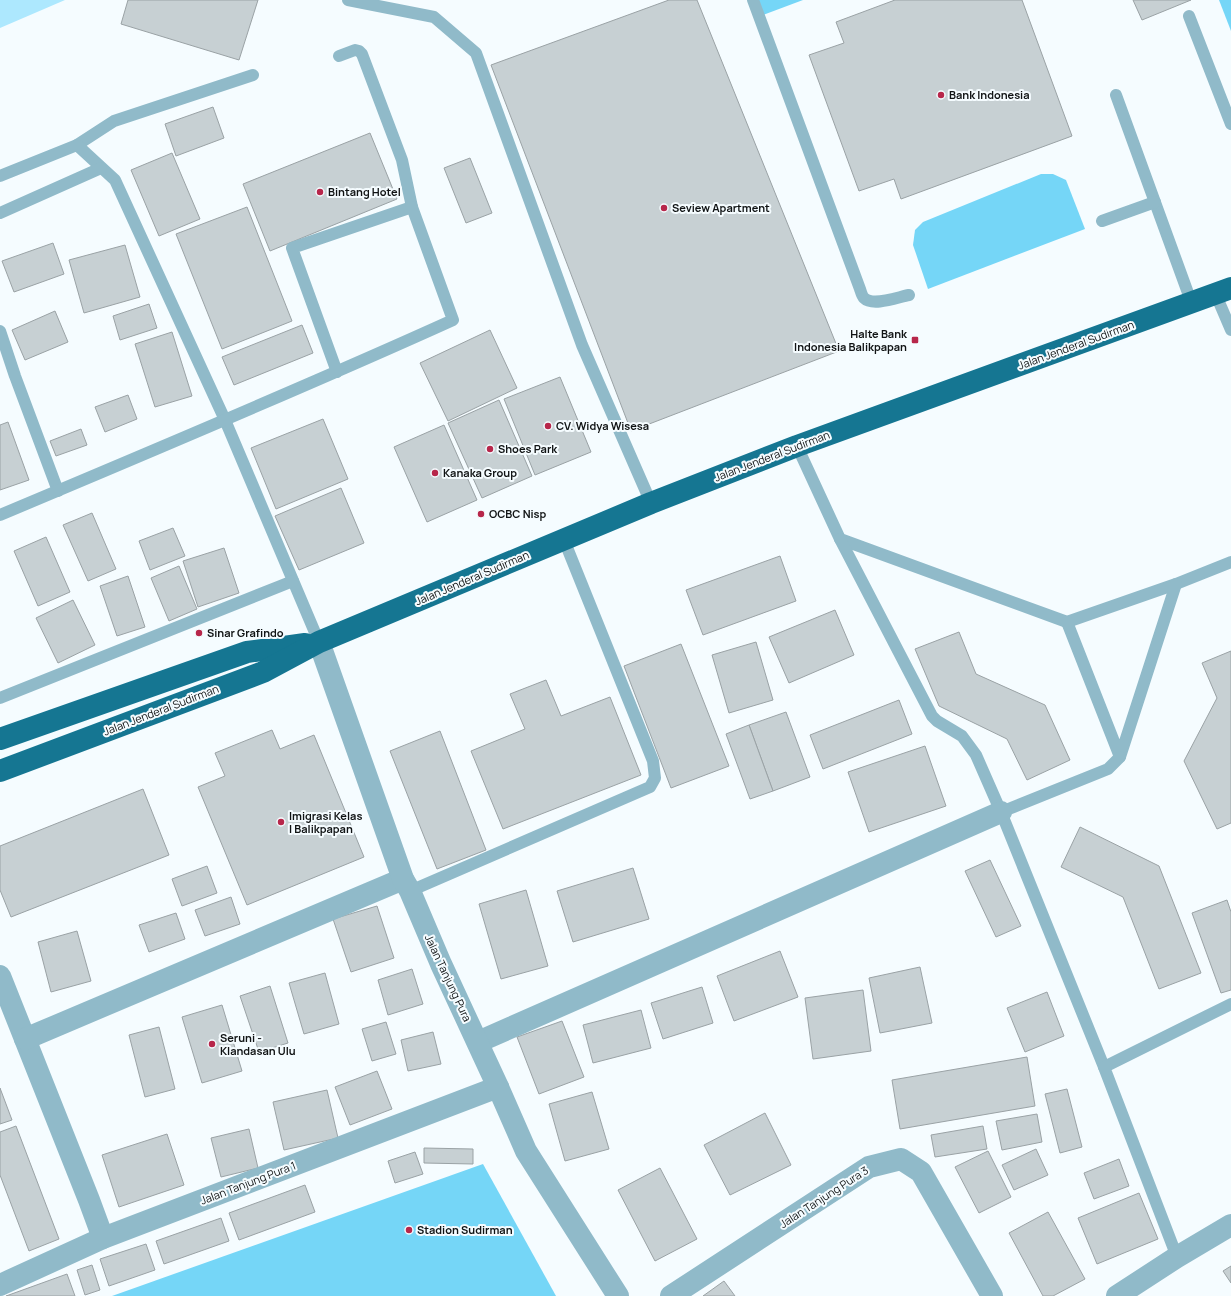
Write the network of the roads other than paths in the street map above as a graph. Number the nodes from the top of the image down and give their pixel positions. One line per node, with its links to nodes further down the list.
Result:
1 (348, 0): 24 (lane)
2 (753, 0): 16 (lane)
3 (1190, 16): 7 (lane)
4 (339, 56): 12 (lane)
5 (253, 75): 8 (lane)
6 (1116, 95): 11 (lane)
7 (1231, 124)
8 (77, 145): 9 (lane); 10 (lane)
9 (101, 168): 13 (lane); 21 (lane)
10 (0, 176)
11 (1155, 202): 14 (lane); 17 (lane)
12 (412, 207): 20 (lane); 20 (lane)
13 (0, 213)
14 (1102, 221)
15 (1224, 292): 17 (highway, Jalan Jenderal Sudirman); 18 (lane)
16 (909, 294)
17 (1192, 304): 22 (highway, Jalan Jenderal Sudirman)
18 (1231, 330)
19 (0, 331): 23 (lane)
20 (337, 372): 21 (lane)
21 (225, 420): 23 (lane); 29 (lane)
22 (797, 446): 24 (highway, Jalan Jenderal Sudirman); 26 (lane)
23 (58, 490): 25 (lane)
24 (650, 503): 27 (highway, Jalan Jenderal Sudirman)
25 (0, 515)
26 (840, 539): 31 (lane); 37 (lane)
27 (564, 540): 32 (highway, Jalan Jenderal Sudirman); 38 (lane)
28 (1231, 562): 30 (lane)
29 (293, 581): 32 (lane); 33 (lane)
30 (1176, 584): 31 (lane); 35 (lane)
31 (1067, 622): 35 (lane)
32 (319, 642): 34 (highway, Jalan Jenderal Sudirman); 36 (highway, Jalan Jenderal Sudirman); 38 (street, Jalan Tanjung Pura)
33 (0, 698)
34 (0, 739)
35 (1120, 757): 37 (lane)
36 (0, 771)
37 (1002, 812): 42 (street); 43 (lane)
38 (406, 885): 41 (street); 42 (street, Jalan Tanjung Pura)
39 (0, 976): 41 (street)
40 (1231, 1004): 43 (lane)
41 (25, 1039): 46 (street)
42 (478, 1042): 44 (street, Jalan Tanjung Pura)
43 (1104, 1067): 47 (lane)
44 (498, 1087): 46 (street, Jalan Tanjung Pura 1); 49 (street, Jalan Tanjung Pura)
45 (1231, 1225): 47 (street)
46 (103, 1238): 48 (street, Jalan Tanjung Pura 1)
47 (1177, 1257): 52 (street)
48 (0, 1285)
49 (618, 1296)
50 (671, 1296): 51 (street, Jalan Tanjung Pura 3)
51 (992, 1296)
52 (1117, 1296)

